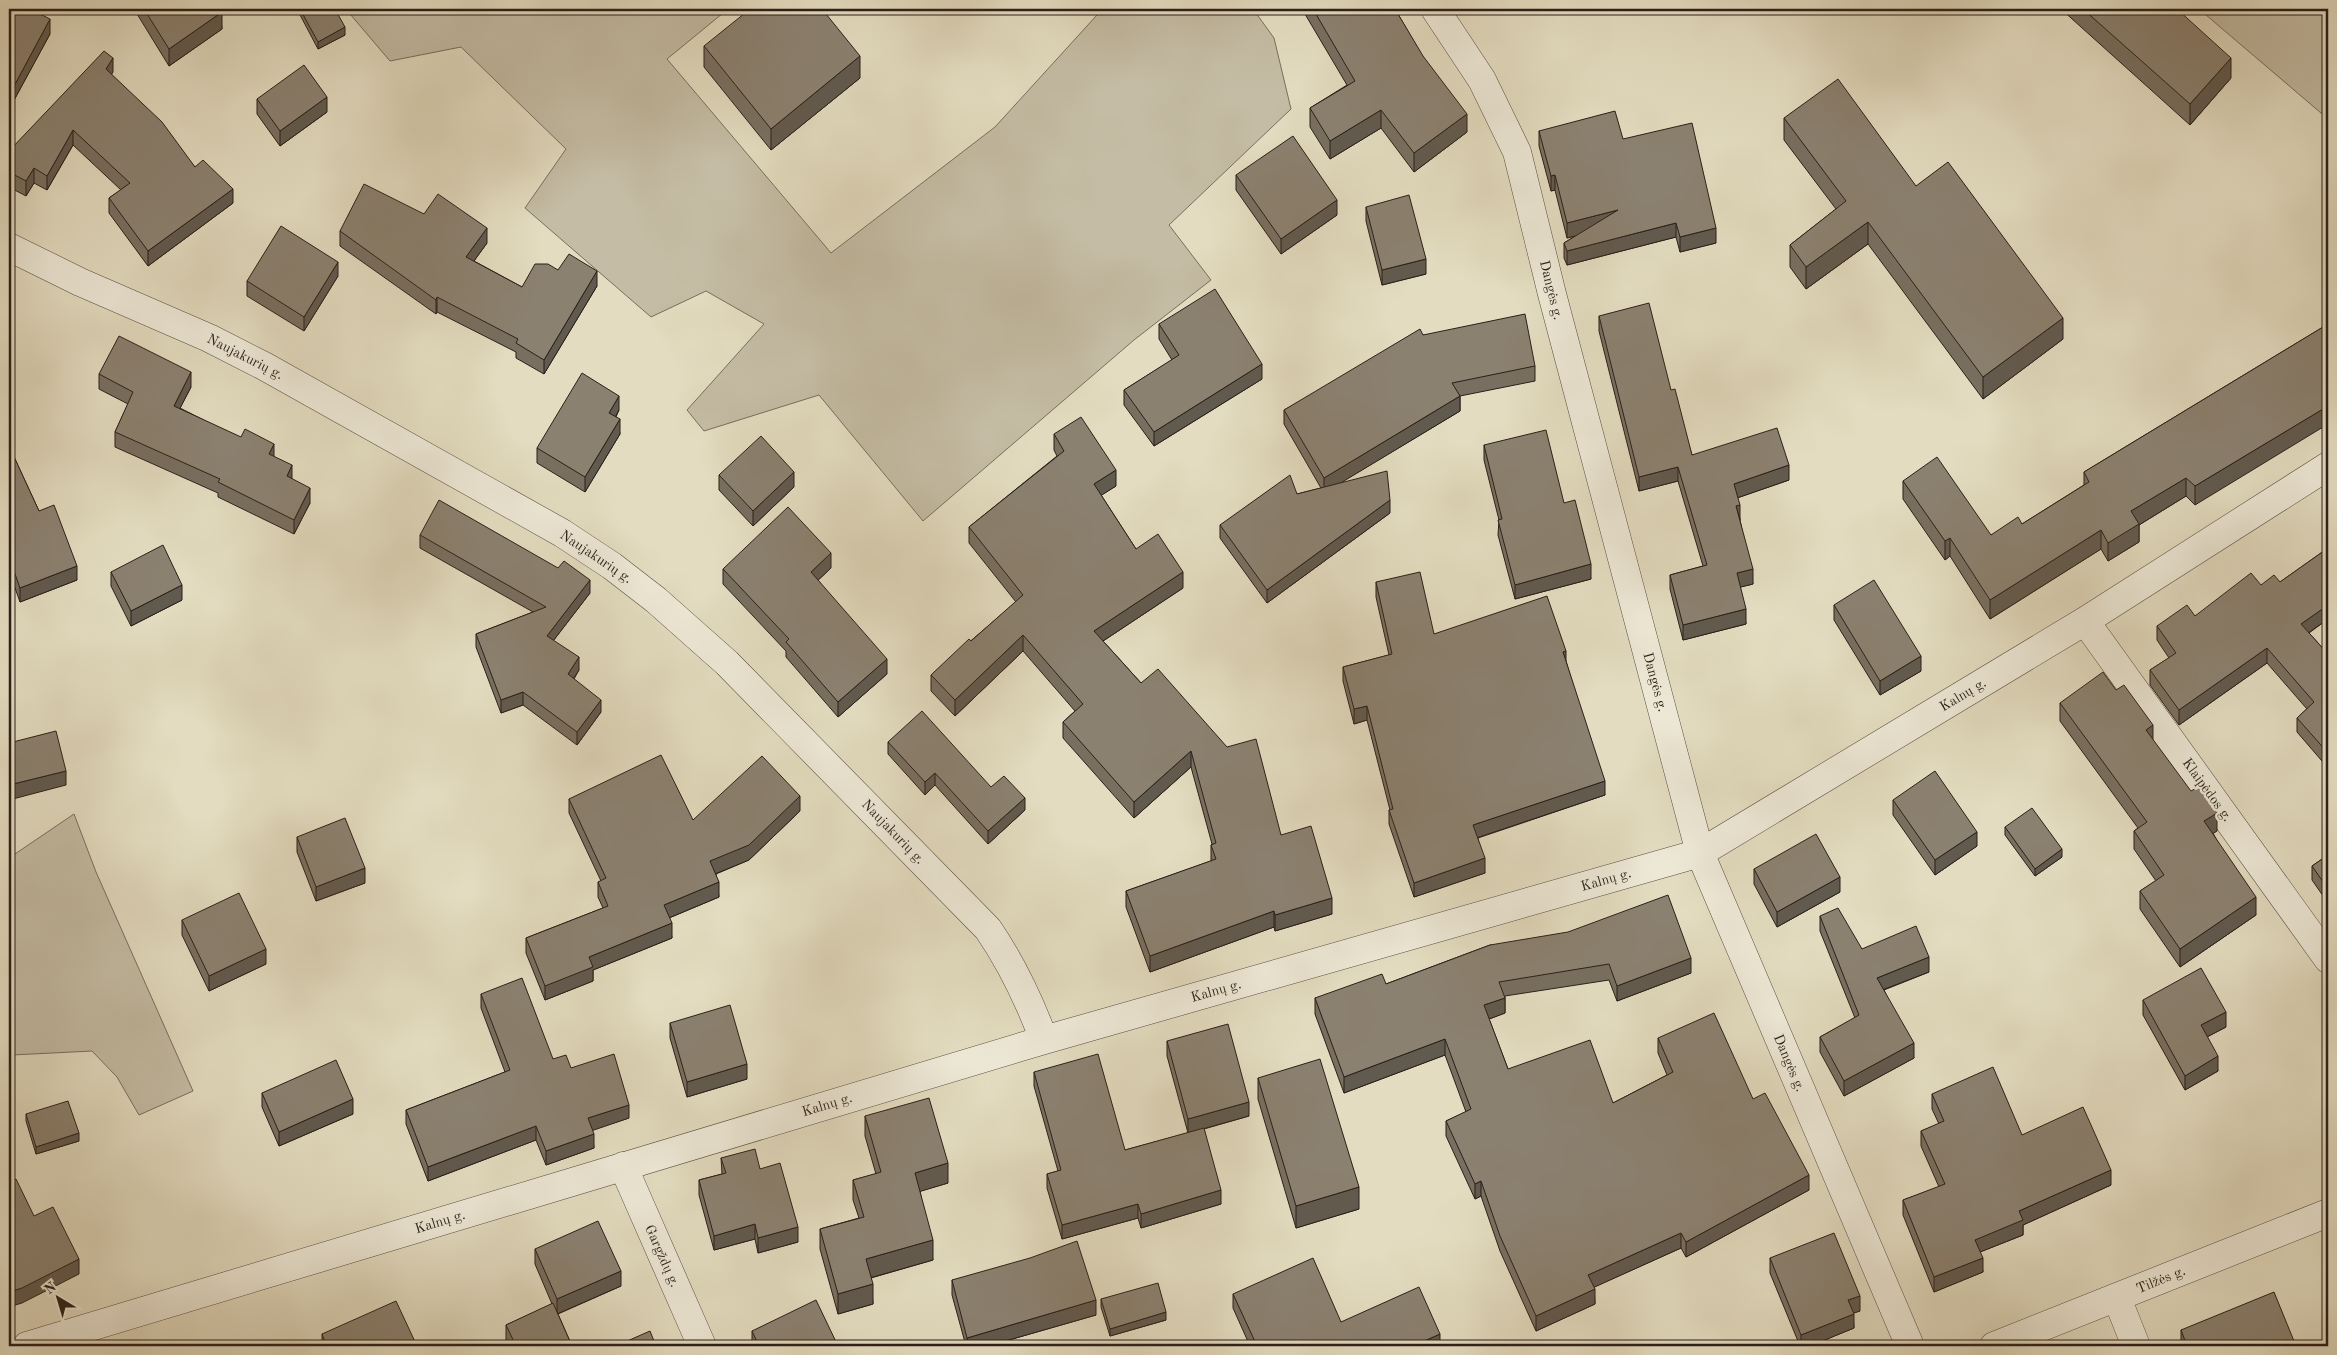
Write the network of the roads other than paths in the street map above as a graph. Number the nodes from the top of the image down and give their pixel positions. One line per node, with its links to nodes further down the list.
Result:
1 (1435, 9): 5 (street, Dangės g.)
2 (9, 247): 7 (street, Naujakurių g.)
3 (2328, 466): 4 (street, Kalnų g.)
4 (2085, 621): 5 (street, Kalnų g.); 6 (street, Klaipėdos g.)
5 (1700, 853): 7 (street, Kalnų g.); 13 (street, Dangės g.)
6 (2328, 959)
7 (1044, 1040): 8 (street, Kalnų g.)
8 (623, 1166): 11 (street, Kalnų g.); 12 (street, Gargždų g.)
9 (2328, 1213): 10 (street, Tilžės g.)
10 (2117, 1298): 14 (street, Tilžės g.); 15 (street)
11 (27, 1346)
12 (702, 1346)
13 (1910, 1346)
14 (1994, 1346)
15 (2136, 1346)

